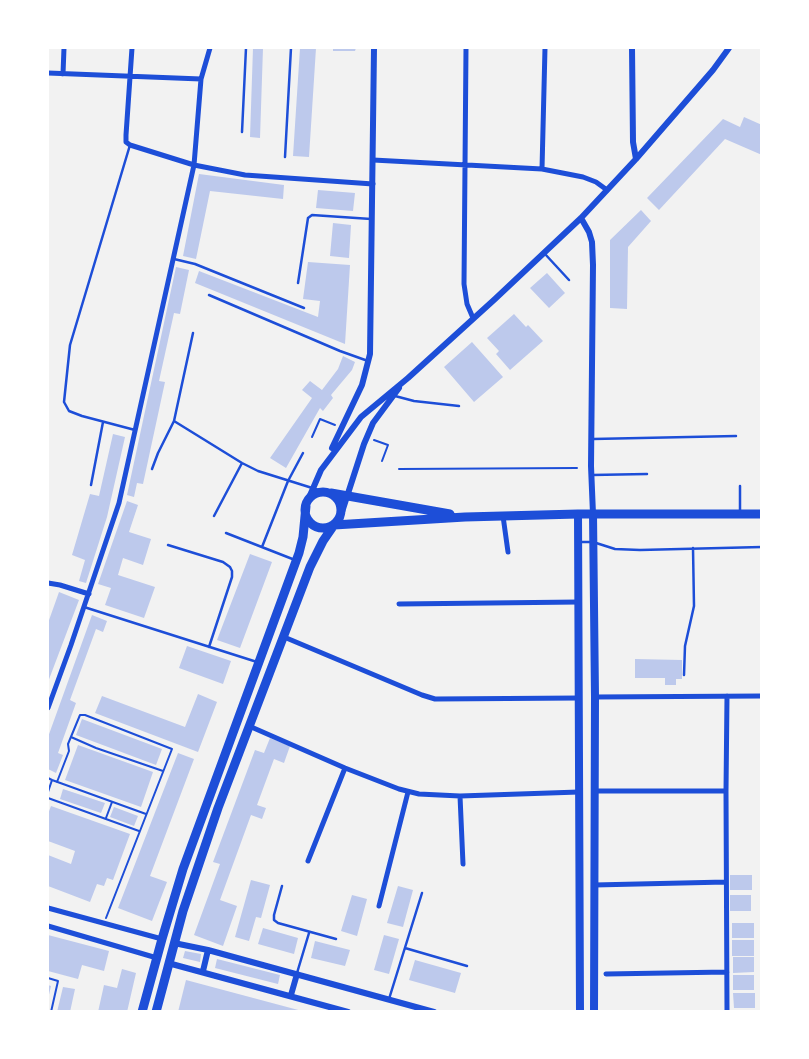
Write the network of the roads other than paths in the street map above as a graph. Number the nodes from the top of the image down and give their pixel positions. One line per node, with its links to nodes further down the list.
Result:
1 (64, 48): 12 (street)
2 (132, 48): 13 (street)
3 (210, 48): 14 (street)
4 (246, 48): 15 (lane)
5 (291, 48): 17 (lane)
6 (374, 48): 19 (street)
7 (466, 48): 20 (street)
8 (545, 48): 22 (street)
9 (632, 48): 18 (street)
10 (729, 48): 18 (street)
11 (48, 73): 12 (street)
12 (63, 74): 13 (street)
13 (130, 76): 14 (street); 16 (street)
14 (201, 79): 21 (street)
15 (242, 132)
16 (130, 145): 21 (street); 40 (lane)
17 (285, 157)
18 (636, 159): 24 (street)
19 (373, 160): 20 (street); 23 (street)
20 (465, 164): 22 (street); 33 (street)
21 (194, 165): 23 (street); 28 (street)
22 (542, 168): 24 (street)
23 (373, 184): 26 (street)
24 (608, 190): 25 (street)
25 (580, 218): 27 (street); 43 (street)
26 (372, 220): 30 (lane); 35 (street)
27 (544, 252): 29 (lane); 33 (street)
28 (173, 258): 32 (lane); 41 (street)
29 (569, 280)
30 (298, 283)
31 (209, 295): 35 (lane)
32 (304, 308)
33 (473, 318): 36 (street)
34 (194, 333): 39 (lane)
35 (369, 361): 47 (street)
36 (408, 378): 37 (street); 47 (street)
37 (393, 395): 38 (lane); 55 (street)
38 (459, 406)
39 (174, 421): 45 (lane); 46 (lane)
40 (103, 422): 41 (lane); 51 (lane)
41 (135, 430): 76 (street)
42 (736, 436): 43 (lane)
43 (592, 439): 49 (street)
44 (303, 453): 50 (lane)
45 (242, 463): 50 (lane); 62 (lane)
46 (152, 469)
47 (321, 470): 53 (street)
48 (647, 474): 49 (lane)
49 (592, 475): 58 (street)
50 (288, 481): 53 (lane); 70 (lane)
51 (91, 485)
52 (740, 486): 59 (lane)
53 (312, 489): 54 (lane); 56 (street)
54 (328, 493): 55 (highway); 56 (highway); 61 (highway)
55 (347, 497): 61 (street); 64 (highway)
56 (307, 503): 65 (highway); 74 (highway)
57 (578, 514): 58 (highway); 63 (highway); 67 (main road)
58 (593, 514): 59 (highway); 68 (main road)
59 (740, 514): 60 (highway)
60 (762, 514)
61 (341, 515): 65 (highway)
62 (214, 516)
63 (503, 516): 64 (highway); 73 (street)
64 (465, 517): 65 (highway)
65 (334, 525): 80 (highway)
66 (226, 533): 70 (lane)
67 (578, 542): 68 (lane); 77 (main road)
68 (593, 542): 72 (lane); 86 (main road)
69 (168, 545): 81 (lane)
70 (262, 547): 74 (lane)
71 (762, 547): 72 (lane)
72 (693, 548): 83 (lane)
73 (508, 552)
74 (297, 560): 82 (highway)
75 (48, 583): 76 (street)
76 (89, 594): 79 (street)
77 (579, 602): 78 (street); 87 (main road)
78 (399, 604)
79 (84, 606): 81 (lane); 88 (street)
80 (284, 637): 87 (street); 89 (highway)
81 (209, 647): 82 (lane)
82 (258, 663): 106 (highway)
83 (684, 675)
84 (727, 696): 85 (street); 86 (street); 92 (street)
85 (762, 696)
86 (595, 697): 91 (main road)
87 (579, 698): 94 (main road)
88 (48, 708)
89 (249, 726): 90 (street); 108 (highway)
90 (345, 768): 93 (street); 96 (street)
91 (594, 791): 92 (street); 99 (main road)
92 (726, 791): 98 (street)
93 (408, 792): 95 (street); 102 (street)
94 (579, 792): 95 (street); 124 (main road)
95 (460, 796): 97 (street)
96 (308, 861)
97 (462, 864)
98 (726, 882): 99 (street); 115 (street)
99 (594, 884): 125 (main road)
100 (282, 886): 105 (lane)
101 (422, 893): 109 (lane)
102 (379, 906)
103 (48, 908): 106 (street)
104 (48, 926): 111 (street)
105 (309, 932): 107 (lane); 116 (lane)
106 (162, 939): 111 (highway)
107 (336, 939)
108 (174, 943): 110 (street); 112 (highway)
109 (405, 948): 113 (lane); 119 (lane)
110 (208, 950): 114 (street); 116 (street)
111 (157, 958): 120 (highway)
112 (168, 963): 114 (street); 121 (highway)
113 (467, 966)
114 (202, 971): 118 (street)
115 (727, 972): 117 (street); 126 (street)
116 (297, 974): 118 (street); 119 (street)
117 (606, 974)
118 (291, 996): 122 (street)
119 (389, 999): 123 (street)
120 (142, 1012)
121 (156, 1012)
122 (348, 1012)
123 (434, 1012)
124 (580, 1012)
125 (594, 1012)
126 (727, 1012)

